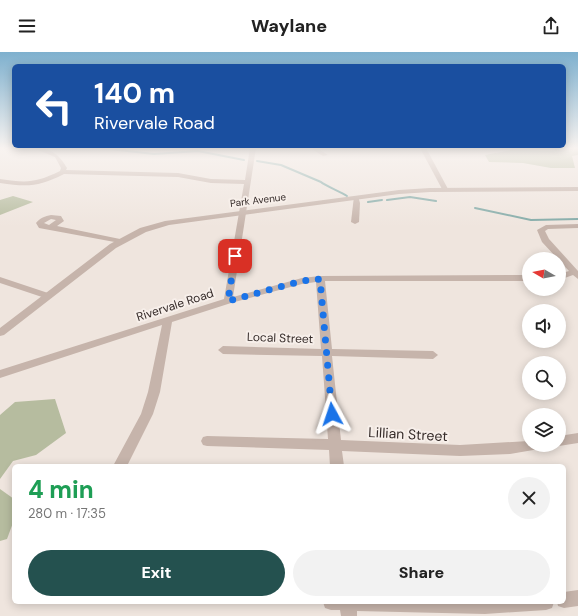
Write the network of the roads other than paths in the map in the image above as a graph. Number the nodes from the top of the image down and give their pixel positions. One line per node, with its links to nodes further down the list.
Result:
1 (58, 174): 5 (street)
2 (152, 174): 6 (street)
3 (248, 174): 6 (street)
4 (437, 174): 8 (street)
5 (0, 181)
6 (246, 182): 10 (street)
7 (578, 188): 8 (street, Park Avenue)
8 (445, 189): 9 (street, Park Avenue)
9 (356, 197): 10 (street, Park Avenue); 11 (street)
10 (243, 212): 14 (street, Park Avenue); 21 (street)
11 (355, 222)
12 (578, 226): 15 (street)
13 (50, 227): 14 (street)
14 (120, 241): 20 (street, Park Avenue)
15 (576, 274): 16 (street)
16 (566, 276)
17 (522, 278): 18 (street, Rivervale Road)
18 (320, 279): 21 (street, Rivervale Road); 25 (street)
19 (0, 280): 20 (street)
20 (48, 296): 23 (street, Park Avenue)
21 (228, 301): 22 (street, Rivervale Road)
22 (168, 319): 27 (street, Rivervale Road); 33 (street)
23 (0, 333)
24 (223, 350): 25 (street, Local Street)
25 (327, 352): 26 (street, Local Street); 31 (street)
26 (433, 355)
27 (0, 374)
28 (578, 438): 29 (street)
29 (566, 440)
30 (207, 441): 31 (street, Lillian Street)
31 (335, 445): 32 (street, Lillian Street); 34 (street)
32 (522, 446)
33 (121, 464)
34 (337, 464)
35 (578, 598): 36 (street)
36 (566, 600)
37 (338, 604): 39 (street)
38 (516, 604): 39 (street)
39 (349, 607)

